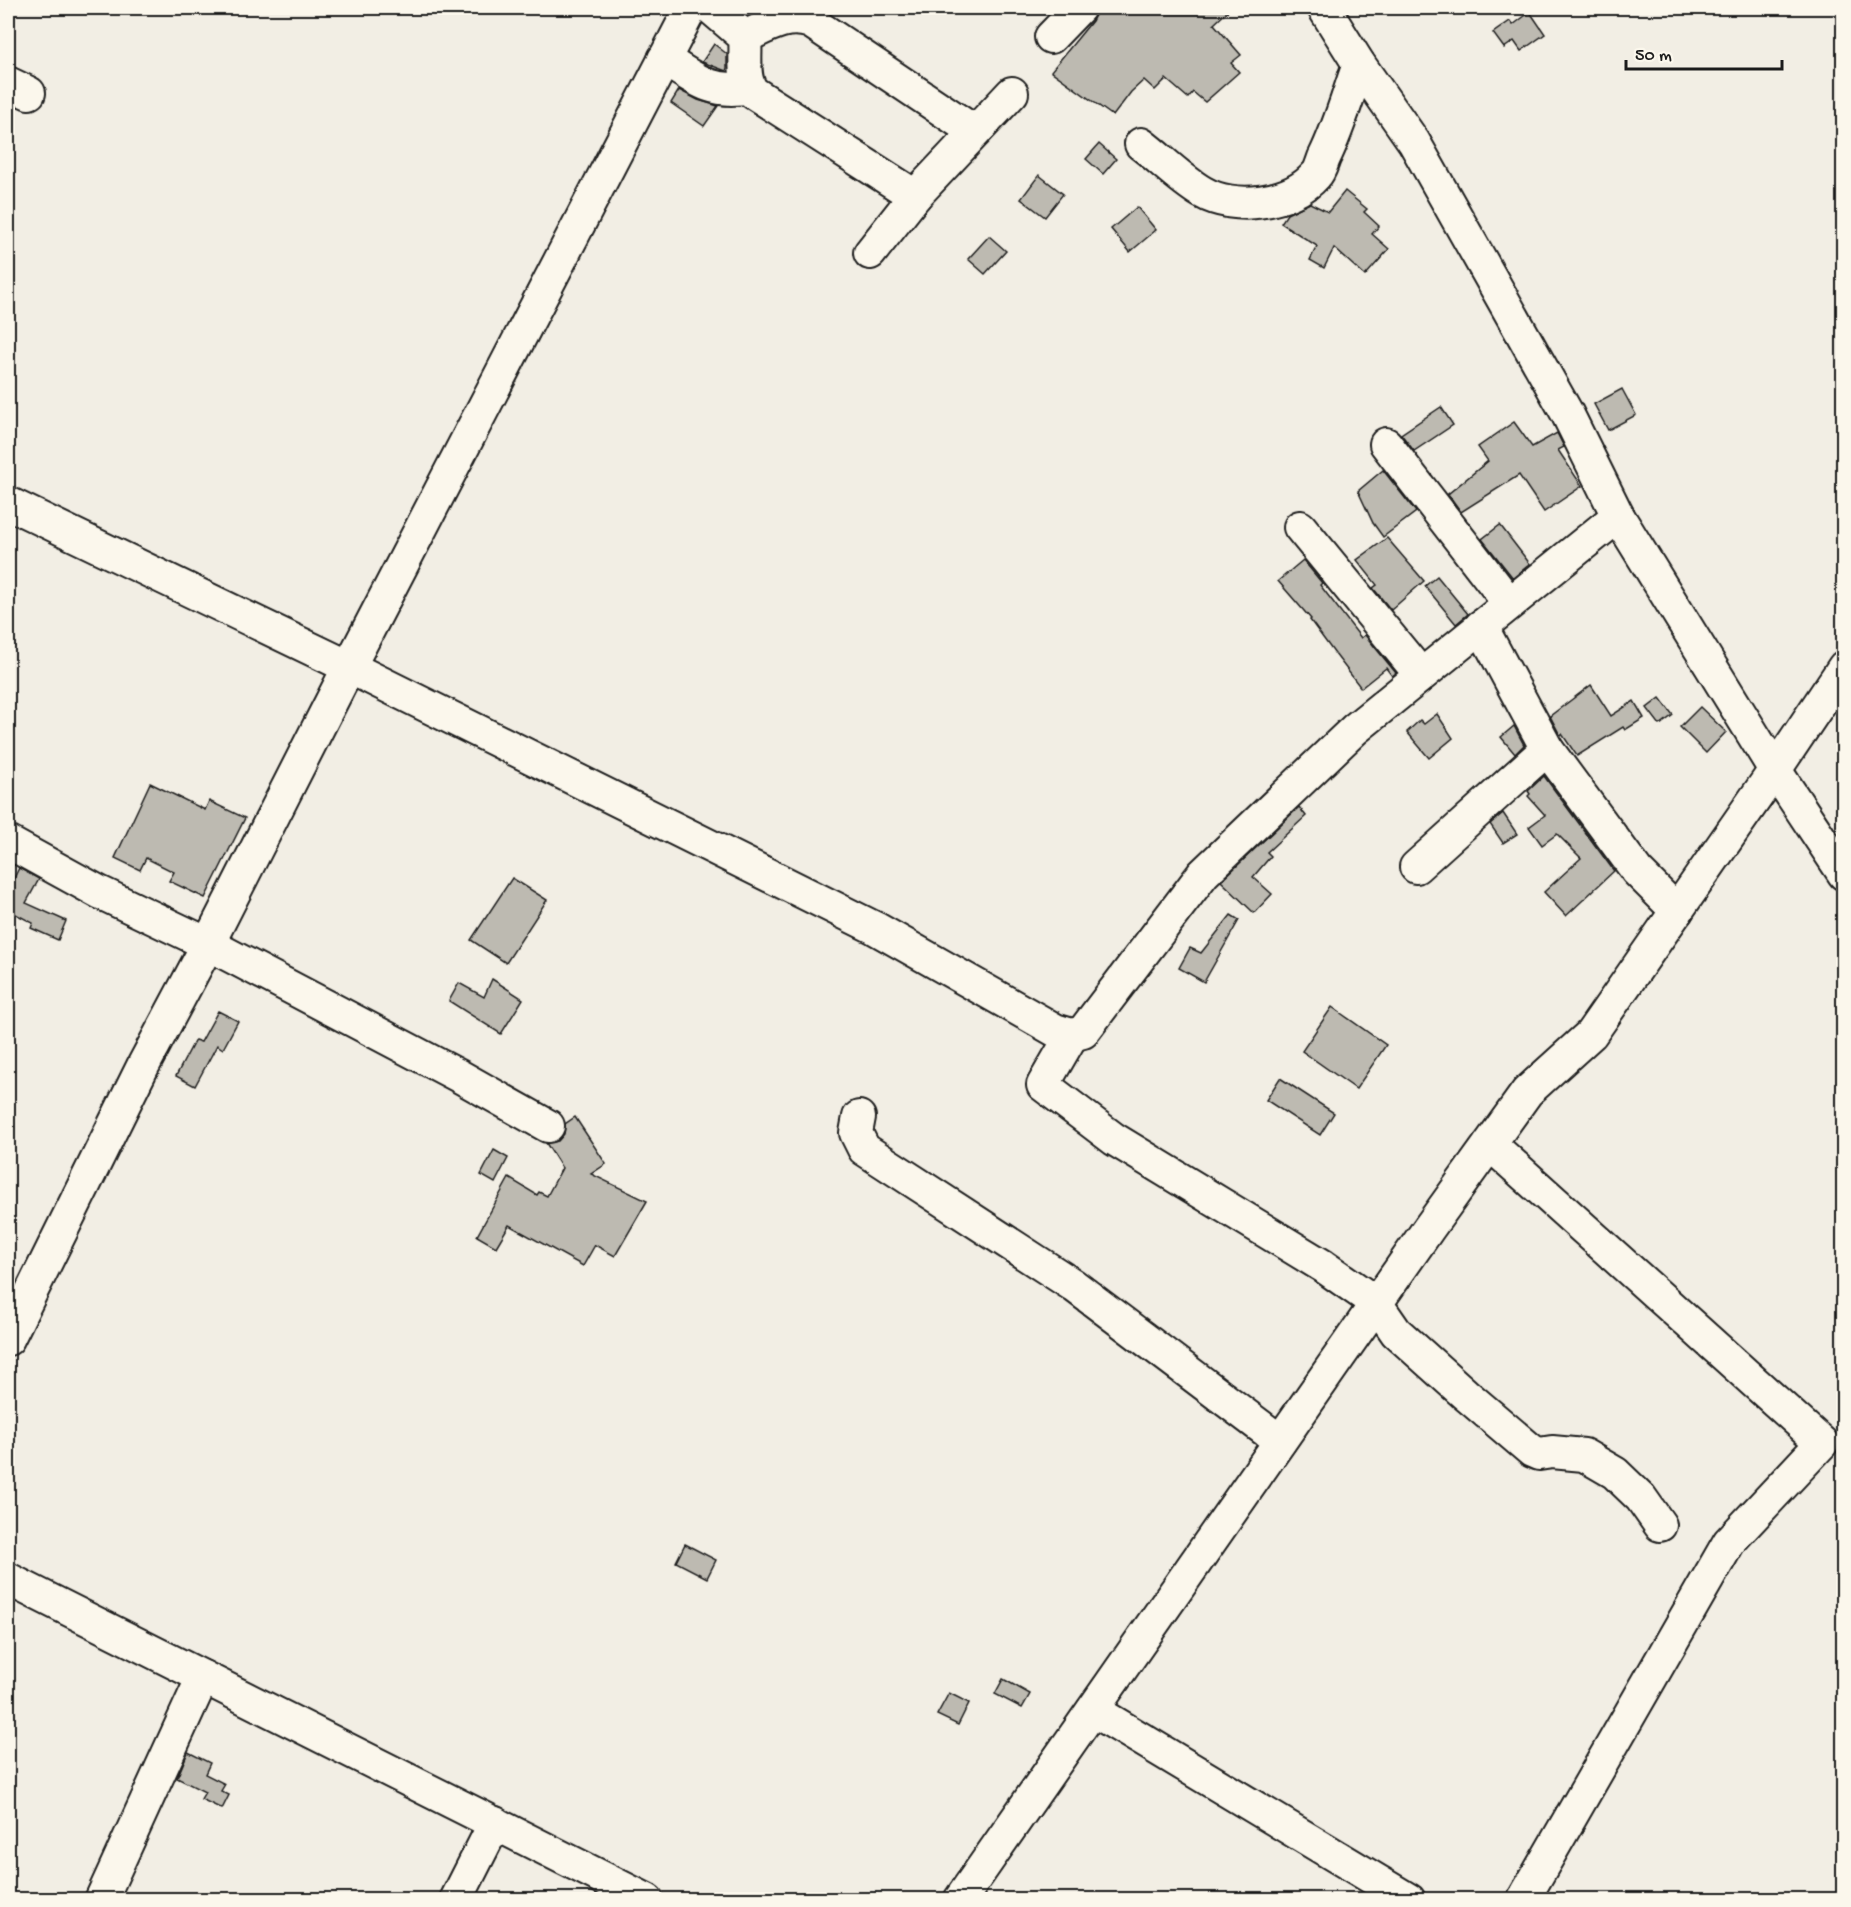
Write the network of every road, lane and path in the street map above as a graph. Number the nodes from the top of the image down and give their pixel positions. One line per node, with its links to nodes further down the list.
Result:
1 (691, 8): 7 (street)
2 (711, 8): 5 (street)
3 (1079, 8): 6 (street)
4 (1324, 8): 8 (street)
5 (745, 37): 9 (street); 11 (street)
6 (1051, 38)
7 (664, 59): 9 (street); 21 (street)
8 (1359, 64): 12 (street); 17 (street)
9 (749, 87): 13 (street)
10 (1012, 93): 11 (street)
11 (975, 132): 13 (street)
12 (1141, 144)
13 (915, 196): 14 (street)
14 (870, 253)
15 (1386, 444): 19 (street)
16 (8, 503): 21 (street)
17 (1618, 516): 19 (street); 25 (street)
18 (1300, 527): 23 (street)
19 (1509, 603): 20 (street)
20 (1481, 627): 23 (street); 24 (street)
21 (349, 667): 30 (street); 31 (street)
22 (1844, 667): 25 (street)
23 (1421, 675): 31 (street)
24 (1547, 749): 27 (street); 29 (street)
25 (1775, 770): 28 (street); 29 (street)
26 (8, 842): 30 (street)
27 (1416, 867)
28 (1844, 874)
29 (1677, 911): 34 (street)
30 (208, 944): 33 (street); 36 (street)
31 (1072, 1035): 35 (street)
32 (859, 1117): 37 (street)
33 (548, 1126)
34 (1490, 1144): 35 (street); 48 (street)
35 (1376, 1303): 37 (street); 38 (street)
36 (8, 1340)
37 (1280, 1441): 41 (street)
38 (1660, 1525)
39 (8, 1579): 40 (street)
40 (203, 1677): 42 (street); 43 (street)
41 (1093, 1710): 46 (street); 47 (street)
42 (495, 1823): 44 (street); 45 (street)
43 (101, 1899)
44 (456, 1899)
45 (647, 1899)
46 (960, 1899)
47 (1409, 1899)
48 (1523, 1899)

